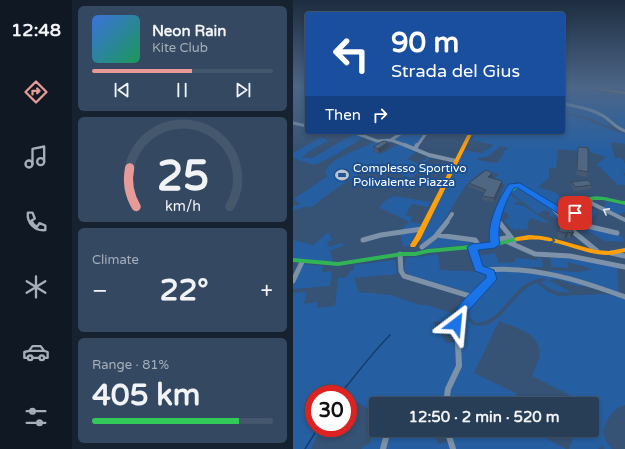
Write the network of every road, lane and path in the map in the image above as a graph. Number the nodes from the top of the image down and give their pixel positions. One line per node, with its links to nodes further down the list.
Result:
1 (577, 108): 4 (street)
2 (293, 122): 3 (street)
3 (305, 125)
4 (625, 131)
5 (358, 134): 9 (street)
6 (400, 134): 9 (street)
7 (426, 134): 10 (street)
8 (470, 134): 11 (street)
9 (391, 140): 10 (street)
10 (415, 149): 11 (street)
11 (456, 161): 19 (street)
12 (587, 201): 13 (street); 14 (street); 17 (street, one-way to 12)
13 (625, 203)
14 (551, 206): 16 (street); 20 (street)
15 (452, 214): 21 (street)
16 (497, 219): 23 (street); 24 (street)
17 (625, 220)
18 (563, 226): 29 (street)
19 (422, 229): 22 (street); 27 (street)
20 (617, 233)
21 (437, 235): 25 (street); 27 (street)
22 (363, 240)
23 (511, 240): 24 (street); 29 (street, one-way to 29); 35 (street)
24 (494, 242): 25 (street)
25 (479, 246): 26 (street)
26 (472, 247): 27 (street); 36 (street)
27 (418, 248): 31 (street)
28 (625, 250): 30 (street)
29 (597, 251): 30 (street)
30 (611, 253): 32 (street)
31 (401, 254): 34 (street); 38 (street)
32 (625, 256)
33 (293, 260): 34 (street)
34 (302, 262): 37 (street)
35 (625, 268)
36 (486, 270): 38 (street); 39 (street)
37 (293, 281)
38 (473, 297): 40 (street)
39 (625, 297)
40 (447, 397)
41 (386, 437): 43 (street)
42 (449, 437): 44 (street)
43 (383, 449)
44 (453, 449)

